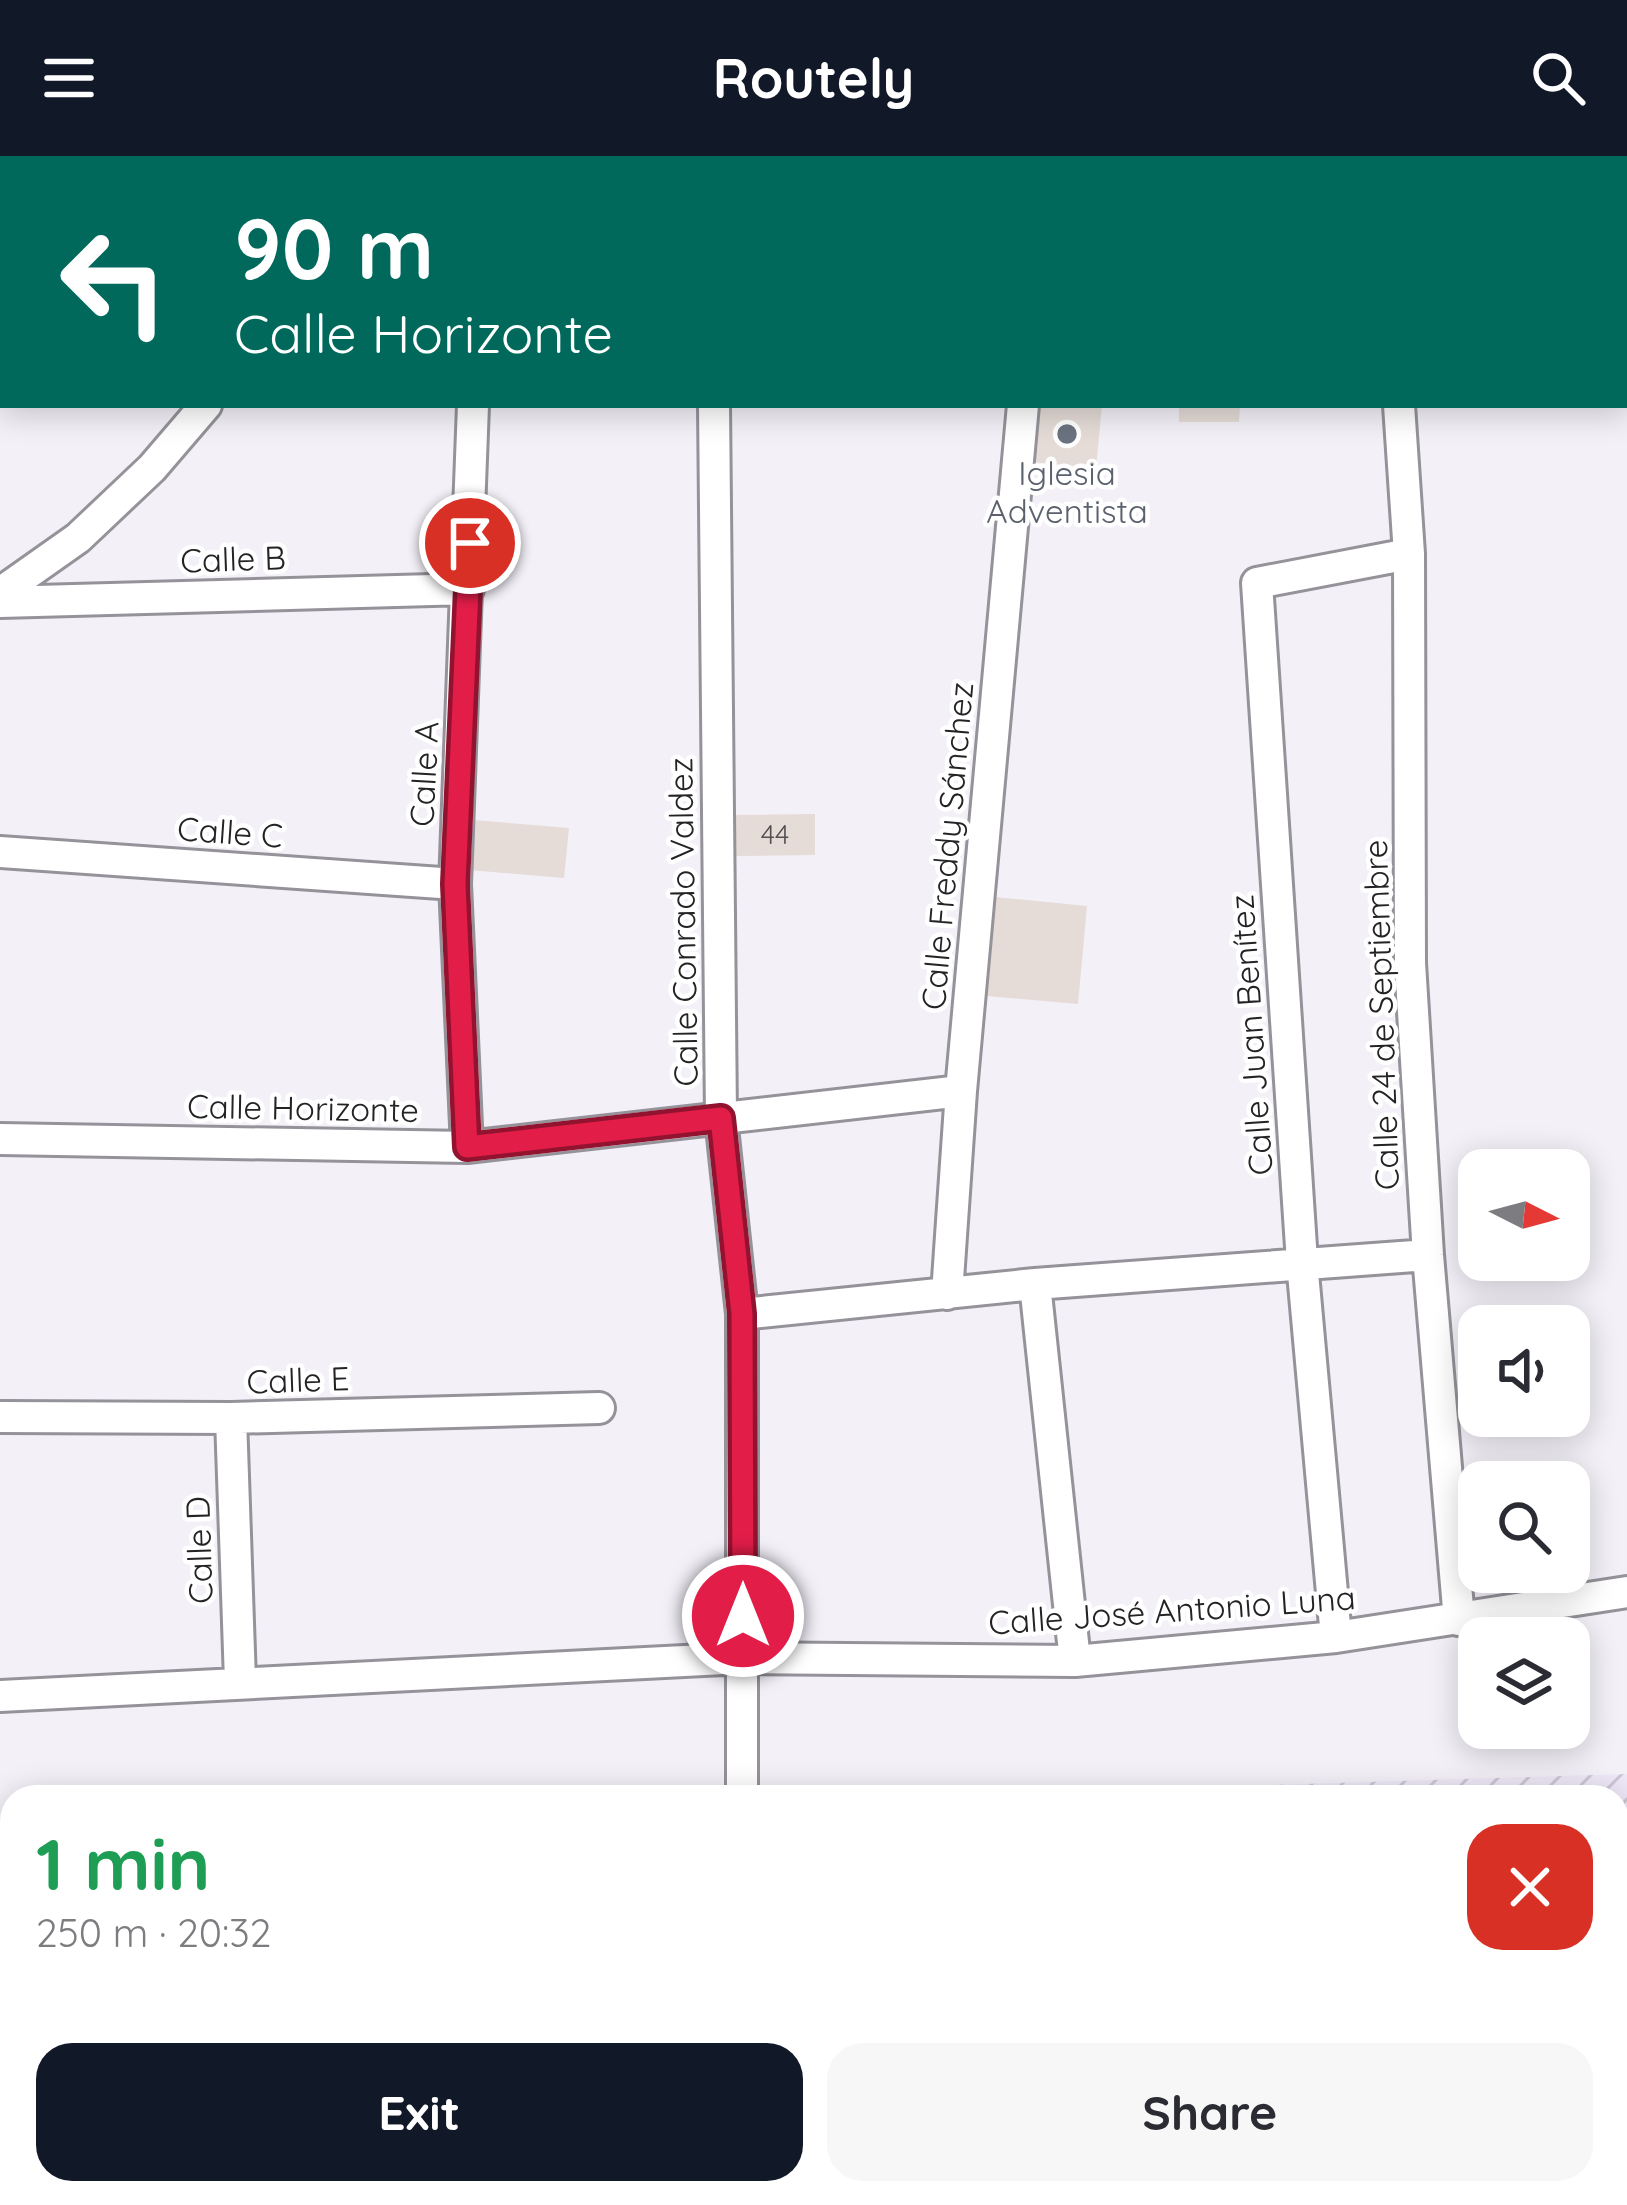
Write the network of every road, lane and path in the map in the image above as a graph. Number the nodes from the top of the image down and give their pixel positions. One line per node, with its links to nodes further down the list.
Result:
1 (203, 408): 8 (street)
2 (473, 408): 7 (street, Calle A)
3 (714, 408): 12 (street, Calle Conrado Valdez)
4 (1023, 408): 11 (street, Calle Freddy Sánchez)
5 (1399, 408): 6 (street, Calle 24 de Septiembre)
6 (1409, 554): 15 (street, Calle 24 de Septiembre); 16 (street, Calle Juan Benítez)
7 (469, 589): 8 (street, Calle B); 10 (street, Calle A)
8 (0, 597)
9 (0, 852): 10 (street, Calle C)
10 (455, 884): 14 (street, Calle A)
11 (961, 1091): 12 (street, Calle Horizonte); 18 (street, Calle Freddy Sánchez)
12 (721, 1118): 14 (street, Calle Horizonte); 19 (street, Calle Conrado Valdez)
13 (0, 1139): 14 (street, Calle Horizonte)
14 (467, 1147)
15 (1428, 1255): 16 (street); 24 (street, Calle 24 de Septiembre)
16 (1302, 1262): 17 (street); 27 (street, Calle Juan Benítez)
17 (1034, 1283): 18 (street); 29 (street)
18 (947, 1294): 19 (street)
19 (742, 1314): 28 (street, Calle Conrado Valdez)
20 (599, 1408): 22 (street, Calle E)
21 (0, 1417): 22 (street, Calle E)
22 (231, 1418): 30 (street, Calle D)
23 (1627, 1592): 25 (street, Calle José Antonio Luna)
24 (1459, 1617)
25 (1477, 1617)
26 (1458, 1620): 27 (street, Calle José Antonio Luna)
27 (1336, 1636): 29 (street, Calle José Antonio Luna)
28 (743, 1658): 29 (street, Calle José Antonio Luna); 30 (street, Calle José Antonio Luna); 32 (street, Calle Conrado Valdez)
29 (1075, 1661)
30 (239, 1681): 31 (street, Calle José Antonio Luna)
31 (0, 1696)
32 (742, 1785)

